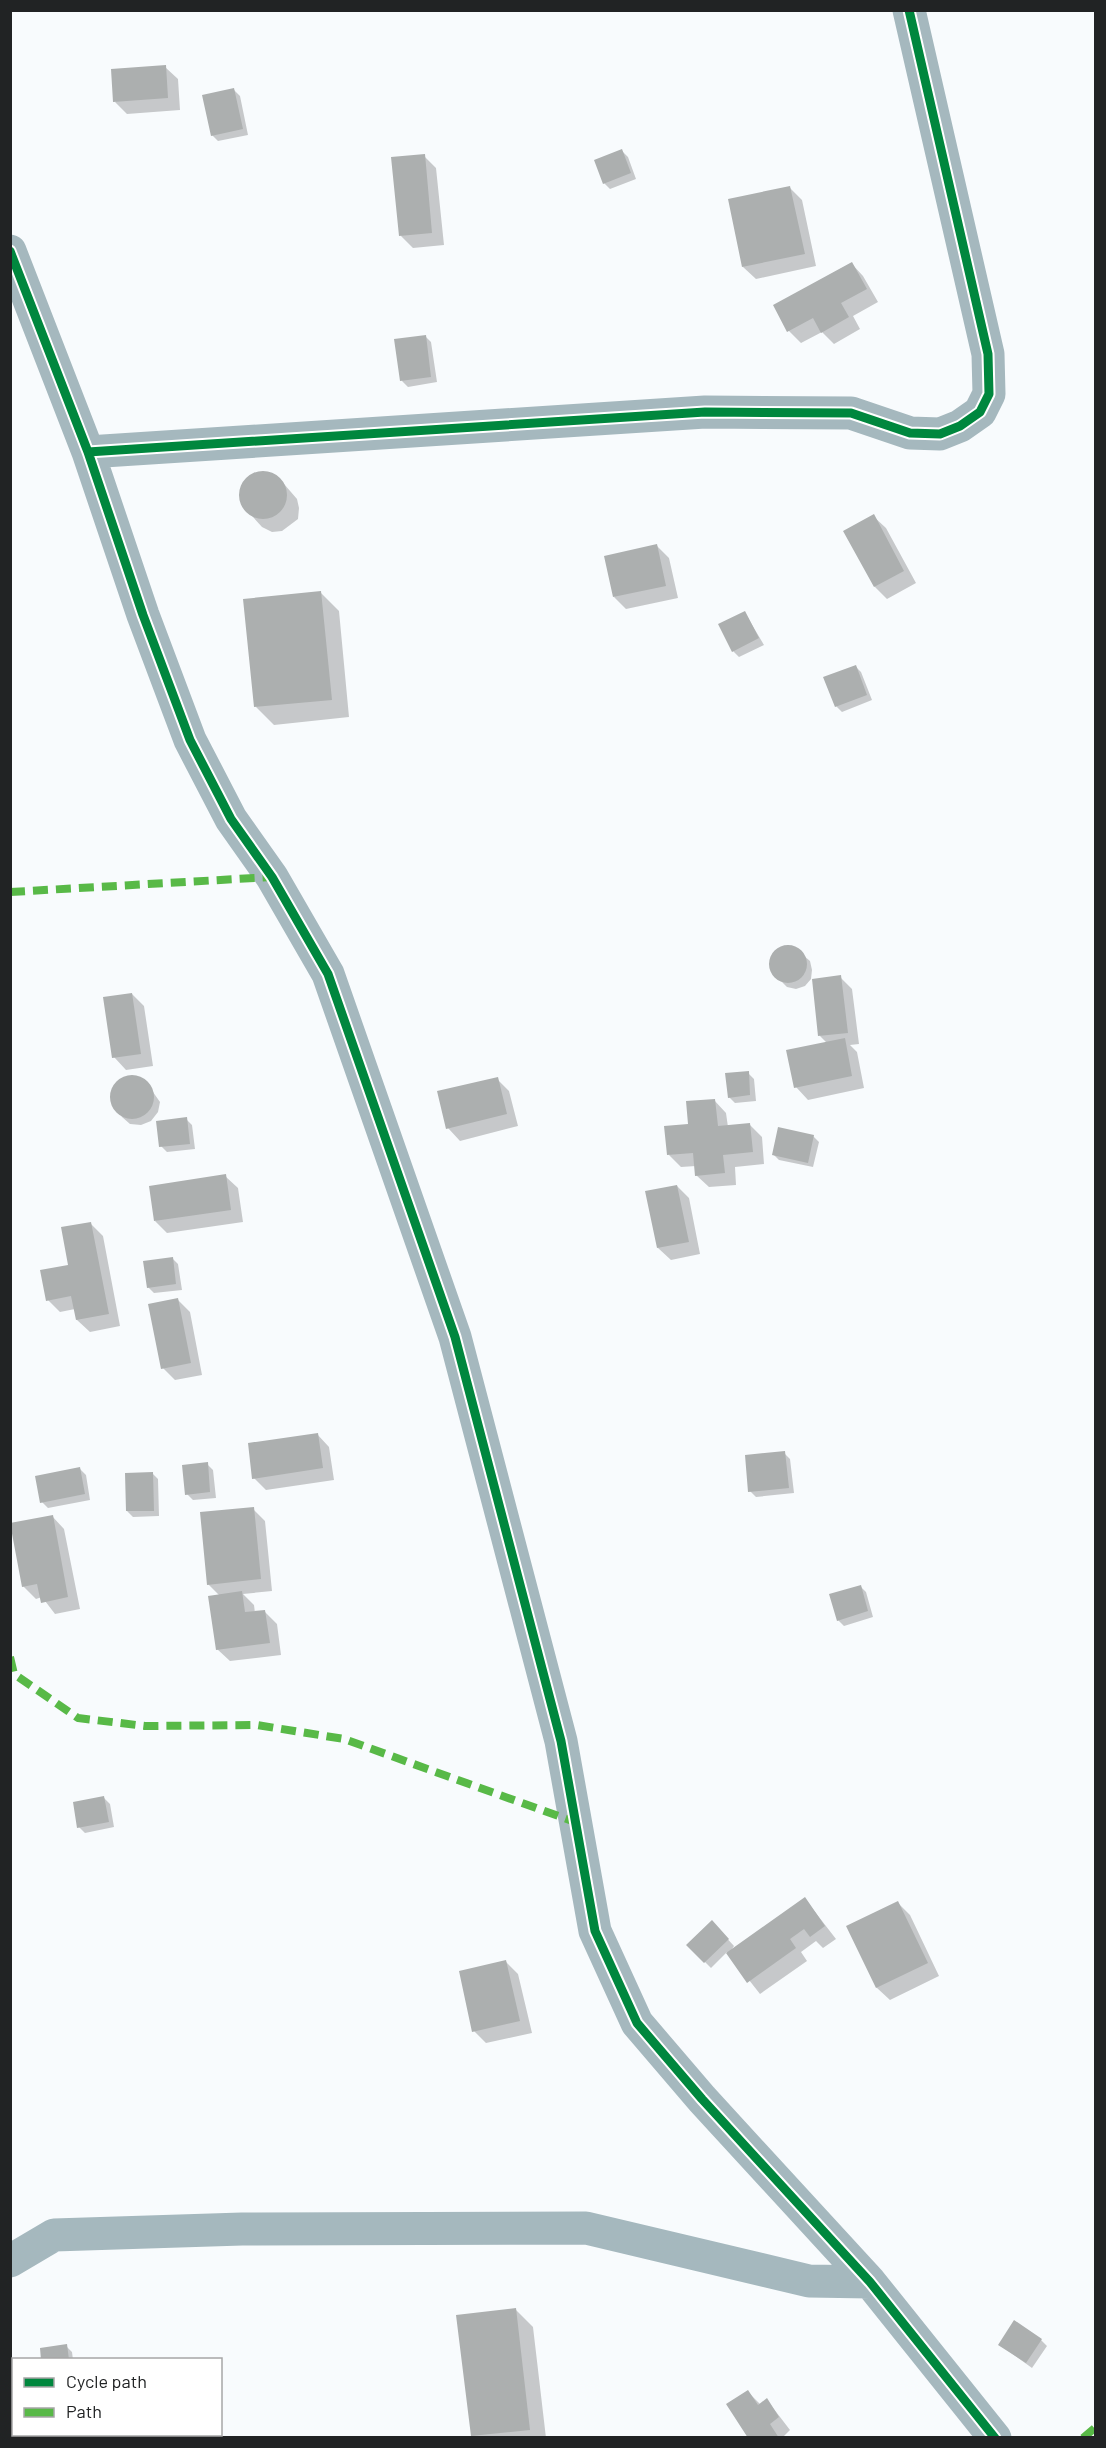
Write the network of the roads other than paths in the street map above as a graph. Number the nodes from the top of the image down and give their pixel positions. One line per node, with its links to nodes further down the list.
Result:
1 (909, 10): 3 (street)
2 (10, 251): 3 (street)
3 (88, 452): 5 (street)
4 (10, 2261): 5 (street)
5 (870, 2282): 6 (street)
6 (995, 2438)

